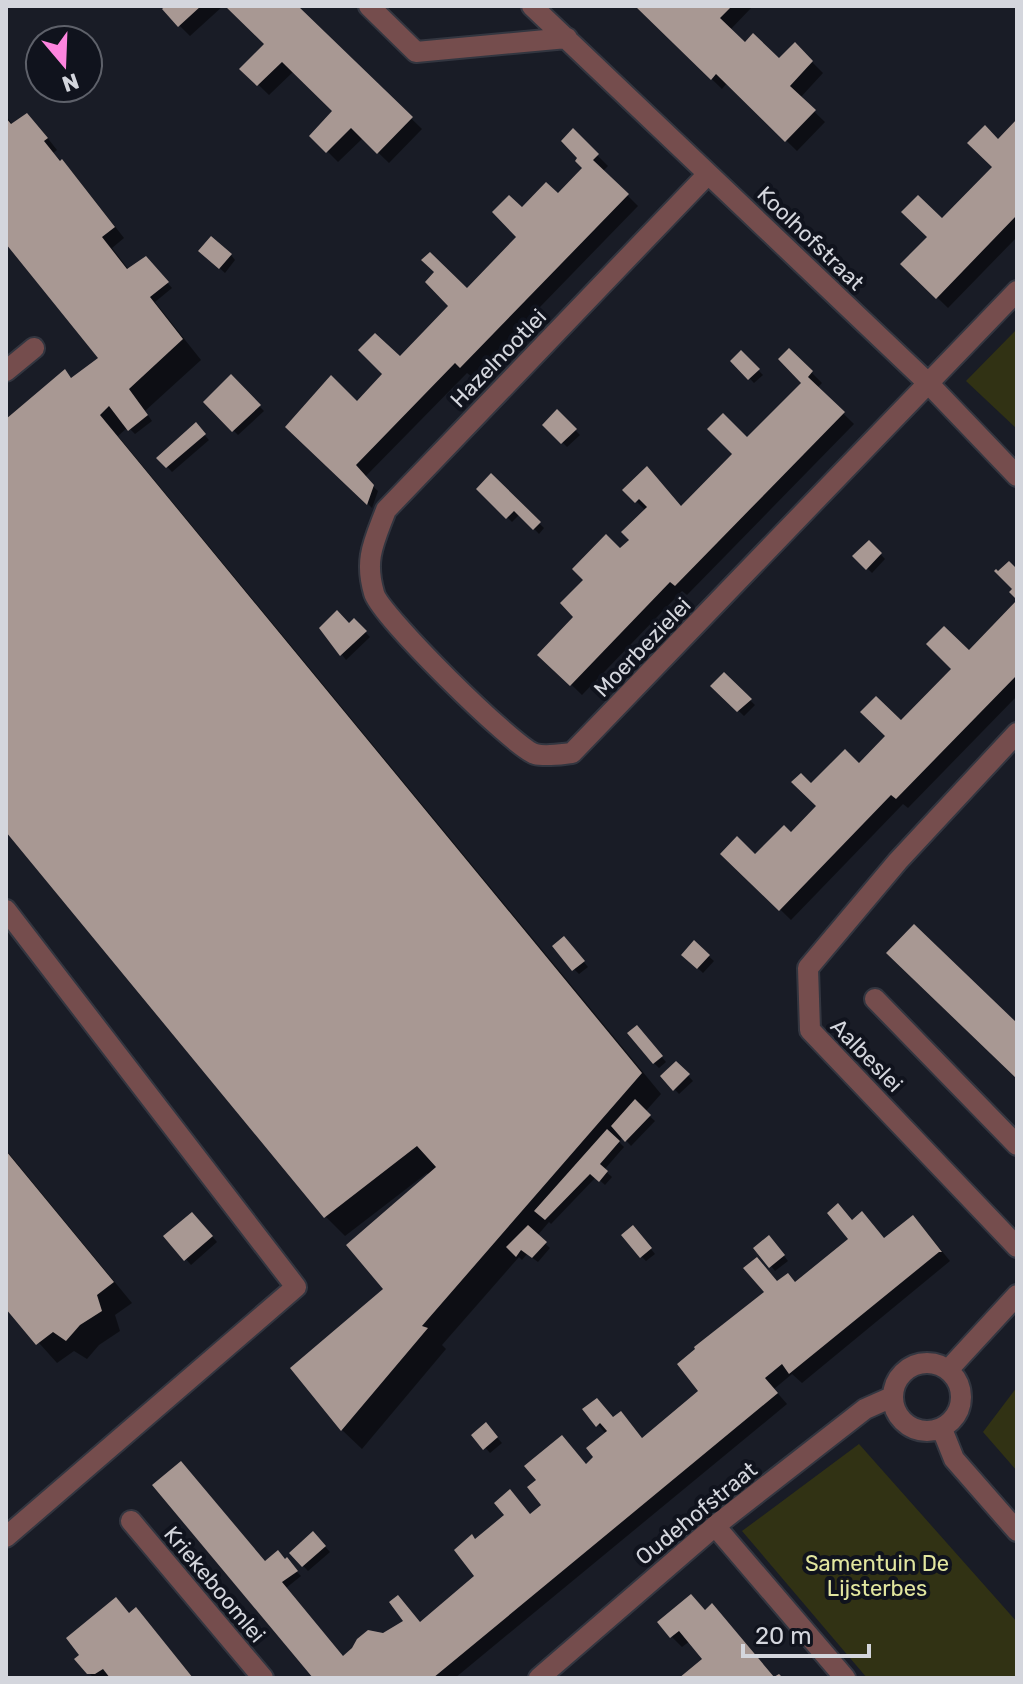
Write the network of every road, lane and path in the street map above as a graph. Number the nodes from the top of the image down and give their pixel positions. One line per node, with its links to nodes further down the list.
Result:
1 (369, 6): 3 (street)
2 (532, 6): 3 (street, Koolhofstraat)
3 (567, 38): 4 (street, Koolhofstraat)
4 (708, 174): 8 (street, Koolhofstraat); 10 (street, Hazelnootlei)
5 (1017, 291): 8 (street, Moerbezielei)
6 (34, 348): 7 (street)
7 (6, 371)
8 (929, 384): 9 (street, Koolhofstraat); 10 (street, Moerbezielei)
9 (1017, 476)
10 (374, 597)
11 (1017, 733): 15 (street, Aalbeslei)
12 (6, 910): 23 (street)
13 (875, 999): 14 (street)
14 (1017, 1145)
15 (1017, 1247)
16 (1017, 1295): 17 (street)
17 (948, 1370): 18 (street, Oudehofstraat); 19 (street)
18 (892, 1397): 19 (street); 21 (street, Oudehofstraat)
19 (942, 1429): 22 (street)
20 (131, 1521): 24 (street, Kriekeboomlei)
21 (715, 1526): 25 (street, Oudehofstraat); 26 (street)
22 (1017, 1531)
23 (6, 1537)
24 (263, 1678)
25 (539, 1678)
26 (845, 1678)

